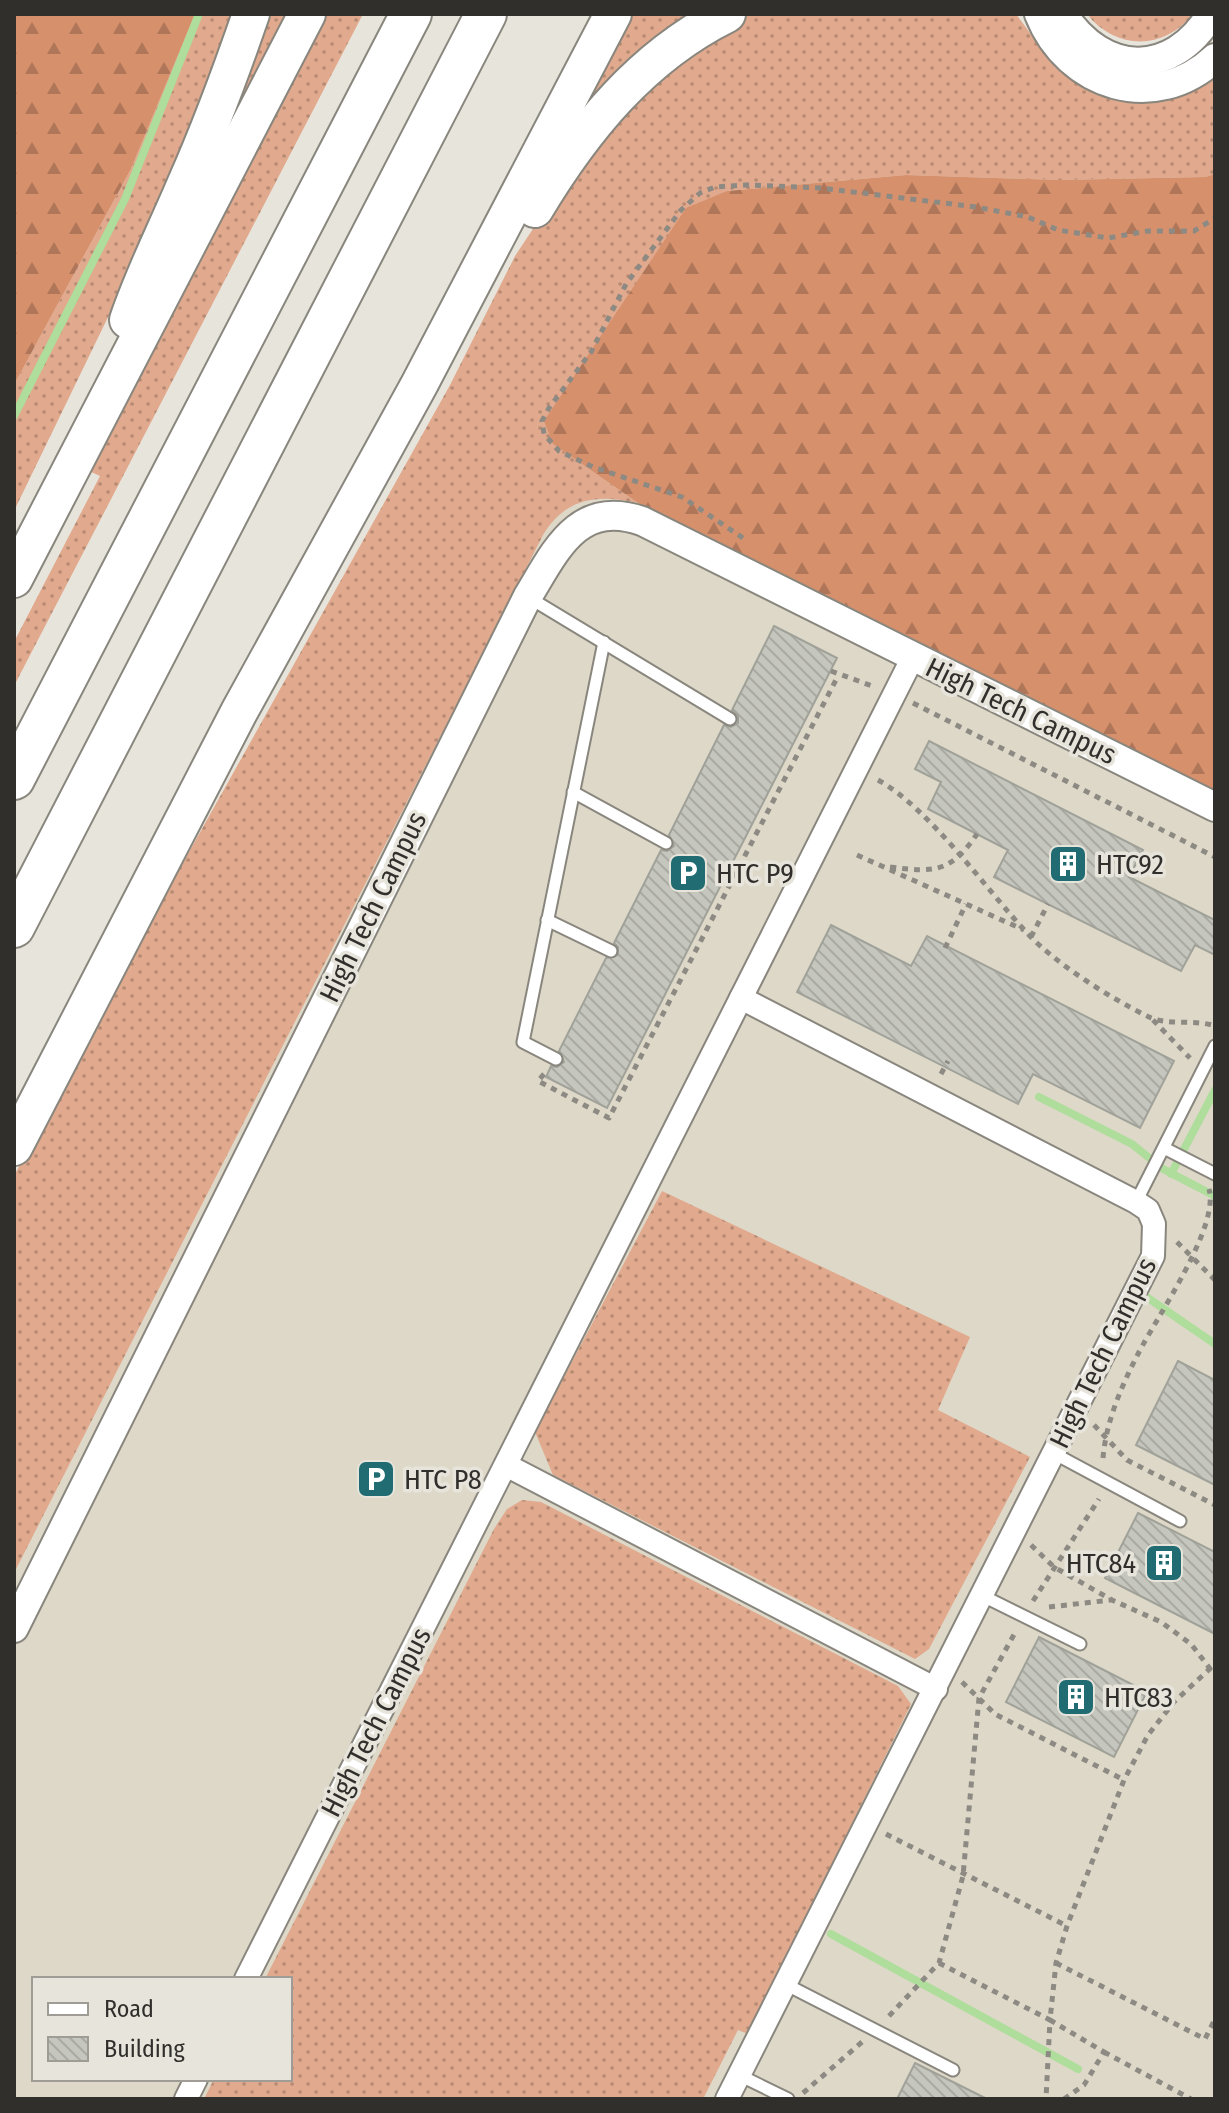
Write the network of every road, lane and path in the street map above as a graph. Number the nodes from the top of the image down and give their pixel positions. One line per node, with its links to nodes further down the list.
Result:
1 (251, 14): 13 (highway)
2 (307, 14): 13 (highway)
3 (411, 14): 24 (highway)
4 (486, 14): 36 (highway)
5 (613, 14): 12 (highway)
6 (727, 14): 12 (highway)
7 (1039, 14): 10 (street)
8 (1063, 14): 9 (street)
9 (1211, 14)
10 (1215, 58)
11 (1215, 218): 14 (path)
12 (419, 385): 47 (highway)
13 (83, 446): 15 (highway)
14 (751, 545)
15 (14, 579)
16 (528, 596): 17 (lane); 18 (street, High Tech Campus); 67 (street, High Tech Campus)
17 (604, 642): 22 (lane); 25 (lane)
18 (913, 657): 21 (street, High Tech Campus); 26 (street, High Tech Campus)
19 (831, 671): 20 (path)
20 (838, 676): 21 (path); 45 (path)
21 (894, 693): 23 (street, High Tech Campus); 32 (path, High Tech Campus)
22 (730, 719)
23 (856, 768): 29 (street, High Tech Campus); 31 (path)
24 (14, 779)
25 (573, 792): 28 (lane); 35 (lane)
26 (1215, 807)
27 (977, 834): 31 (path)
28 (666, 843)
29 (816, 846): 30 (path); 41 (street, High Tech Campus)
30 (857, 855): 31 (path); 33 (path)
31 (961, 857): 37 (path)
32 (1215, 857)
33 (966, 904): 37 (path); 39 (path)
34 (1048, 904): 38 (path)
35 (547, 920): 40 (lane); 45 (lane)
36 (14, 927)
37 (1025, 931): 38 (path)
38 (1031, 937): 42 (path)
39 (945, 948)
40 (611, 951)
41 (741, 998): 50 (street, High Tech Campus); 58 (street, High Tech Campus)
42 (1152, 1019): 43 (path); 46 (path)
43 (1215, 1026)
44 (1215, 1046): 46 (lane)
45 (556, 1059)
46 (1201, 1073): 48 (lane)
47 (14, 1147)
48 (1166, 1149): 49 (lane); 50 (lane)
49 (1215, 1174)
50 (1136, 1202): 52 (street, High Tech Campus)
51 (1213, 1202): 53 (path)
52 (1154, 1224): 53 (path); 55 (street, High Tech Campus)
53 (1193, 1255): 54 (path); 56 (path)
54 (1215, 1280)
55 (1078, 1408): 56 (path); 57 (street, High Tech Campus)
56 (1104, 1436): 59 (path); 60 (path)
57 (1055, 1454): 59 (lane); 62 (street, High Tech Campus)
58 (506, 1465): 71 (street); 79 (street, High Tech Campus)
59 (1106, 1481): 61 (lane); 63 (path)
60 (1215, 1505)
61 (1180, 1521)
62 (1016, 1531): 63 (path); 64 (street, High Tech Campus)
63 (1054, 1567): 65 (path); 65 (path)
64 (983, 1596): 66 (lane); 69 (street, High Tech Campus)
65 (1112, 1600): 70 (path)
66 (1024, 1616): 68 (lane); 72 (path)
67 (14, 1628)
68 (1080, 1644)
69 (948, 1667): 71 (street, High Tech Campus); 72 (path)
70 (1213, 1667): 73 (path)
71 (936, 1689): 74 (street, High Tech Campus)
72 (979, 1698): 73 (path); 75 (path)
73 (1124, 1780): 76 (path)
74 (868, 1824): 75 (path); 80 (street, High Tech Campus)
75 (963, 1876): 76 (path); 77 (path)
76 (1067, 1926): 78 (path)
77 (939, 1963): 82 (path); 83 (path)
78 (1056, 1963): 81 (path); 82 (path)
79 (247, 1977)
80 (787, 1985): 83 (lane); 86 (street, High Tech Campus)
81 (1215, 2019)
82 (1050, 2020): 84 (path); 92 (path)
83 (876, 2029): 85 (lane); 91 (path)
84 (1104, 2052): 93 (path); 94 (path)
85 (953, 2070)
86 (739, 2075): 89 (street, High Tech Campus); 90 (lane)
87 (195, 2081): 88 (street)
88 (186, 2099)
89 (727, 2099)
90 (788, 2099)
91 (796, 2099)
92 (1046, 2099)
93 (1064, 2099)
94 (1191, 2099)

